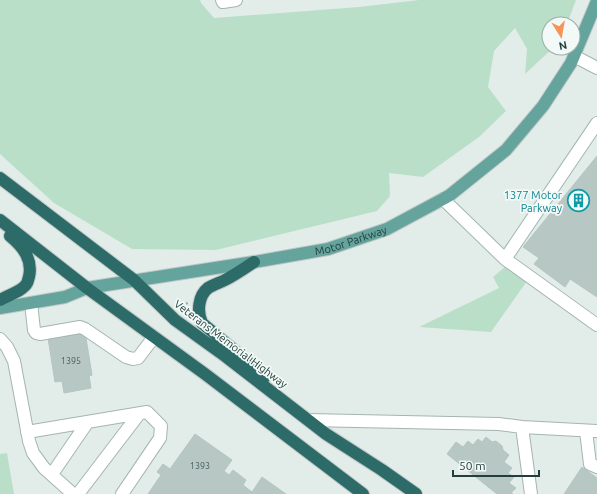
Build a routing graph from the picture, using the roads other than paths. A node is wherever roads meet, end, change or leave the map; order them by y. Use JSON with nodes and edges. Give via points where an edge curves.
{"nodes":[{"id":1,"x":222,"y":0,"type":"edge"},
{"id":2,"x":236,"y":0,"type":"edge"},
{"id":3,"x":597,"y":3,"type":"edge"},
{"id":4,"x":581,"y":40,"type":"edge"},
{"id":5,"x":574,"y":56,"type":"joint"},
{"id":6,"x":597,"y":68,"type":"edge"},
{"id":7,"x":597,"y":124,"type":"edge"},
{"id":8,"x":0,"y":178,"type":"edge"},
{"id":9,"x":443,"y":199,"type":"junction"},
{"id":10,"x":0,"y":220,"type":"edge"},
{"id":11,"x":0,"y":228,"type":"edge"},
{"id":12,"x":505,"y":259,"type":"junction"},
{"id":13,"x":254,"y":262,"type":"junction"},
{"id":14,"x":134,"y":280,"type":"junction"},
{"id":15,"x":87,"y":288,"type":"junction"},
{"id":16,"x":0,"y":300,"type":"edge"},
{"id":17,"x":31,"y":303,"type":"junction"},
{"id":18,"x":0,"y":308,"type":"edge"},
{"id":19,"x":597,"y":325,"type":"edge"},
{"id":20,"x":154,"y":337,"type":"junction"},
{"id":21,"x":0,"y":339,"type":"edge"},
{"id":22,"x":288,"y":404,"type":"junction"},
{"id":23,"x":139,"y":414,"type":"junction"},
{"id":24,"x":308,"y":420,"type":"junction"},
{"id":25,"x":87,"y":423,"type":"junction"},
{"id":26,"x":522,"y":427,"type":"junction"},
{"id":27,"x":591,"y":431,"type":"edge"},
{"id":28,"x":27,"y":432,"type":"junction"},
{"id":29,"x":597,"y":467,"type":"edge"},
{"id":30,"x":52,"y":474,"type":"junction"},
{"id":31,"x":73,"y":494,"type":"edge"},
{"id":32,"x":78,"y":494,"type":"edge"},
{"id":33,"x":122,"y":494,"type":"edge"},
{"id":34,"x":363,"y":494,"type":"edge"},
{"id":35,"x":416,"y":494,"type":"edge"},
{"id":36,"x":531,"y":494,"type":"edge"}],
"edges":[{"from":1,"to":2,"type":"lane"},
{"from":3,"to":4,"type":"main road","name":"Motor Parkway"},
{"from":5,"to":6,"type":"lane"},
{"from":5,"to":9,"type":"main road","name":"Motor Parkway","via":[[543,106],[506,150]]},
{"from":7,"to":12,"type":"lane"},
{"from":8,"to":14,"type":"highway","name":"Veterans Memorial Highway"},
{"from":9,"to":12,"type":"lane"},
{"from":9,"to":13,"type":"main road","name":"Motor Parkway","via":[[386,229],[328,249]]},
{"from":10,"to":15,"type":"highway"},
{"from":11,"to":16,"type":"highway","via":[[23,249],[29,259],[30,273],[27,284]]},
{"from":12,"to":19,"type":"lane"},
{"from":13,"to":14,"type":"main road","name":"Motor Parkway"},
{"from":13,"to":22,"type":"highway","via":[[206,289],[199,304],[199,316],[202,322],[247,361]]},
{"from":14,"to":15,"type":"main road","name":"Motor Parkway"},
{"from":14,"to":22,"type":"highway","name":"Veterans Memorial Highway","via":[[175,320]]},
{"from":15,"to":17,"type":"main road","name":"Motor Parkway","via":[[65,297]]},
{"from":15,"to":20,"type":"highway"},
{"from":17,"to":18,"type":"main road","name":"Motor Parkway"},
{"from":17,"to":20,"type":"lane","via":[[36,333],[80,327],[126,357],[134,359],[138,358]]},
{"from":20,"to":34,"type":"highway"},
{"from":21,"to":28,"type":"lane","via":[[14,361]]},
{"from":22,"to":24,"type":"highway","name":"Veterans Memorial Highway"},
{"from":23,"to":25,"type":"lane"},
{"from":23,"to":32,"type":"lane"},
{"from":23,"to":33,"type":"lane","via":[[147,412],[161,426],[160,438]]},
{"from":24,"to":26,"type":"lane","via":[[499,424]]},
{"from":24,"to":35,"type":"highway","name":"Veterans Memorial Highway"},
{"from":25,"to":28,"type":"lane"},
{"from":25,"to":30,"type":"lane"},
{"from":26,"to":27,"type":"lane"},
{"from":26,"to":36,"type":"lane"},
{"from":27,"to":29,"type":"lane","via":[[590,464]]},
{"from":28,"to":30,"type":"lane","via":[[33,453]]},
{"from":30,"to":31,"type":"lane"}]}
